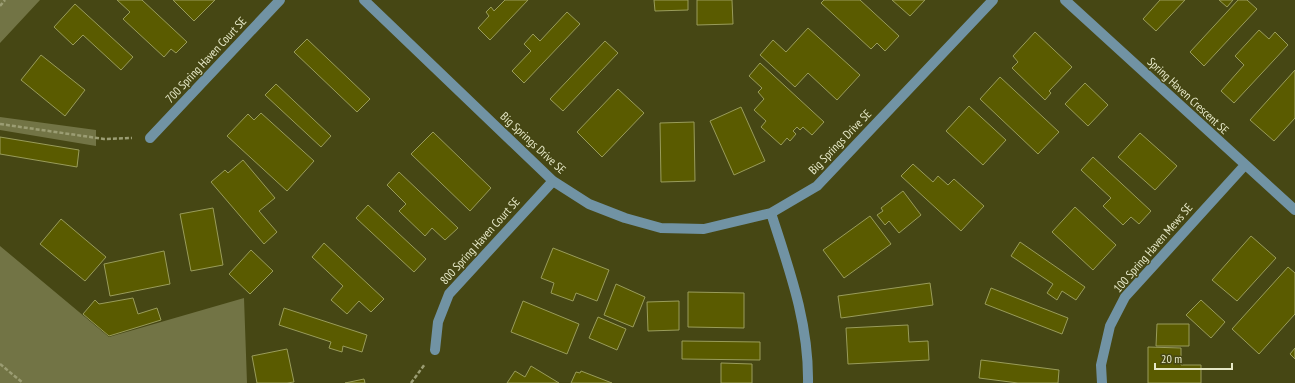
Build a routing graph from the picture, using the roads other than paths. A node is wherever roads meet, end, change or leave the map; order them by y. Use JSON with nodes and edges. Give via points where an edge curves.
{"nodes":[{"id":1,"x":280,"y":0,"type":"edge"},
{"id":2,"x":364,"y":0,"type":"edge"},
{"id":3,"x":993,"y":0,"type":"edge"},
{"id":4,"x":1065,"y":0,"type":"edge"},
{"id":5,"x":150,"y":138,"type":"road end"},
{"id":6,"x":1245,"y":165,"type":"junction"},
{"id":7,"x":553,"y":181,"type":"junction"},
{"id":8,"x":1295,"y":210,"type":"edge"},
{"id":9,"x":771,"y":212,"type":"junction"},
{"id":10,"x":435,"y":350,"type":"road end"},
{"id":11,"x":808,"y":383,"type":"edge"},
{"id":12,"x":1102,"y":383,"type":"edge"}],
"edges":[{"from":1,"to":5,"type":"street","name":"700 Spring Haven Court SE"},
{"from":2,"to":7,"type":"street","name":"Big Springs Drive SE"},
{"from":3,"to":9,"type":"street","name":"Big Springs Drive SE","via":[[817,186]]},
{"from":4,"to":6,"type":"street","name":"Spring Haven Crescent SE"},
{"from":6,"to":8,"type":"street","name":"Spring Haven Crescent SE"},
{"from":6,"to":12,"type":"street","name":"100 Spring Haven Mews SE","via":[[1125,297],[1110,326],[1101,366]]},
{"from":7,"to":9,"type":"street","name":"Big Springs Drive SE","via":[[589,204],[661,228],[704,229]]},
{"from":7,"to":10,"type":"street","name":"800 Spring Haven Court SE","via":[[449,294],[438,322]]},
{"from":9,"to":11,"type":"street","via":[[802,317]]}]}
